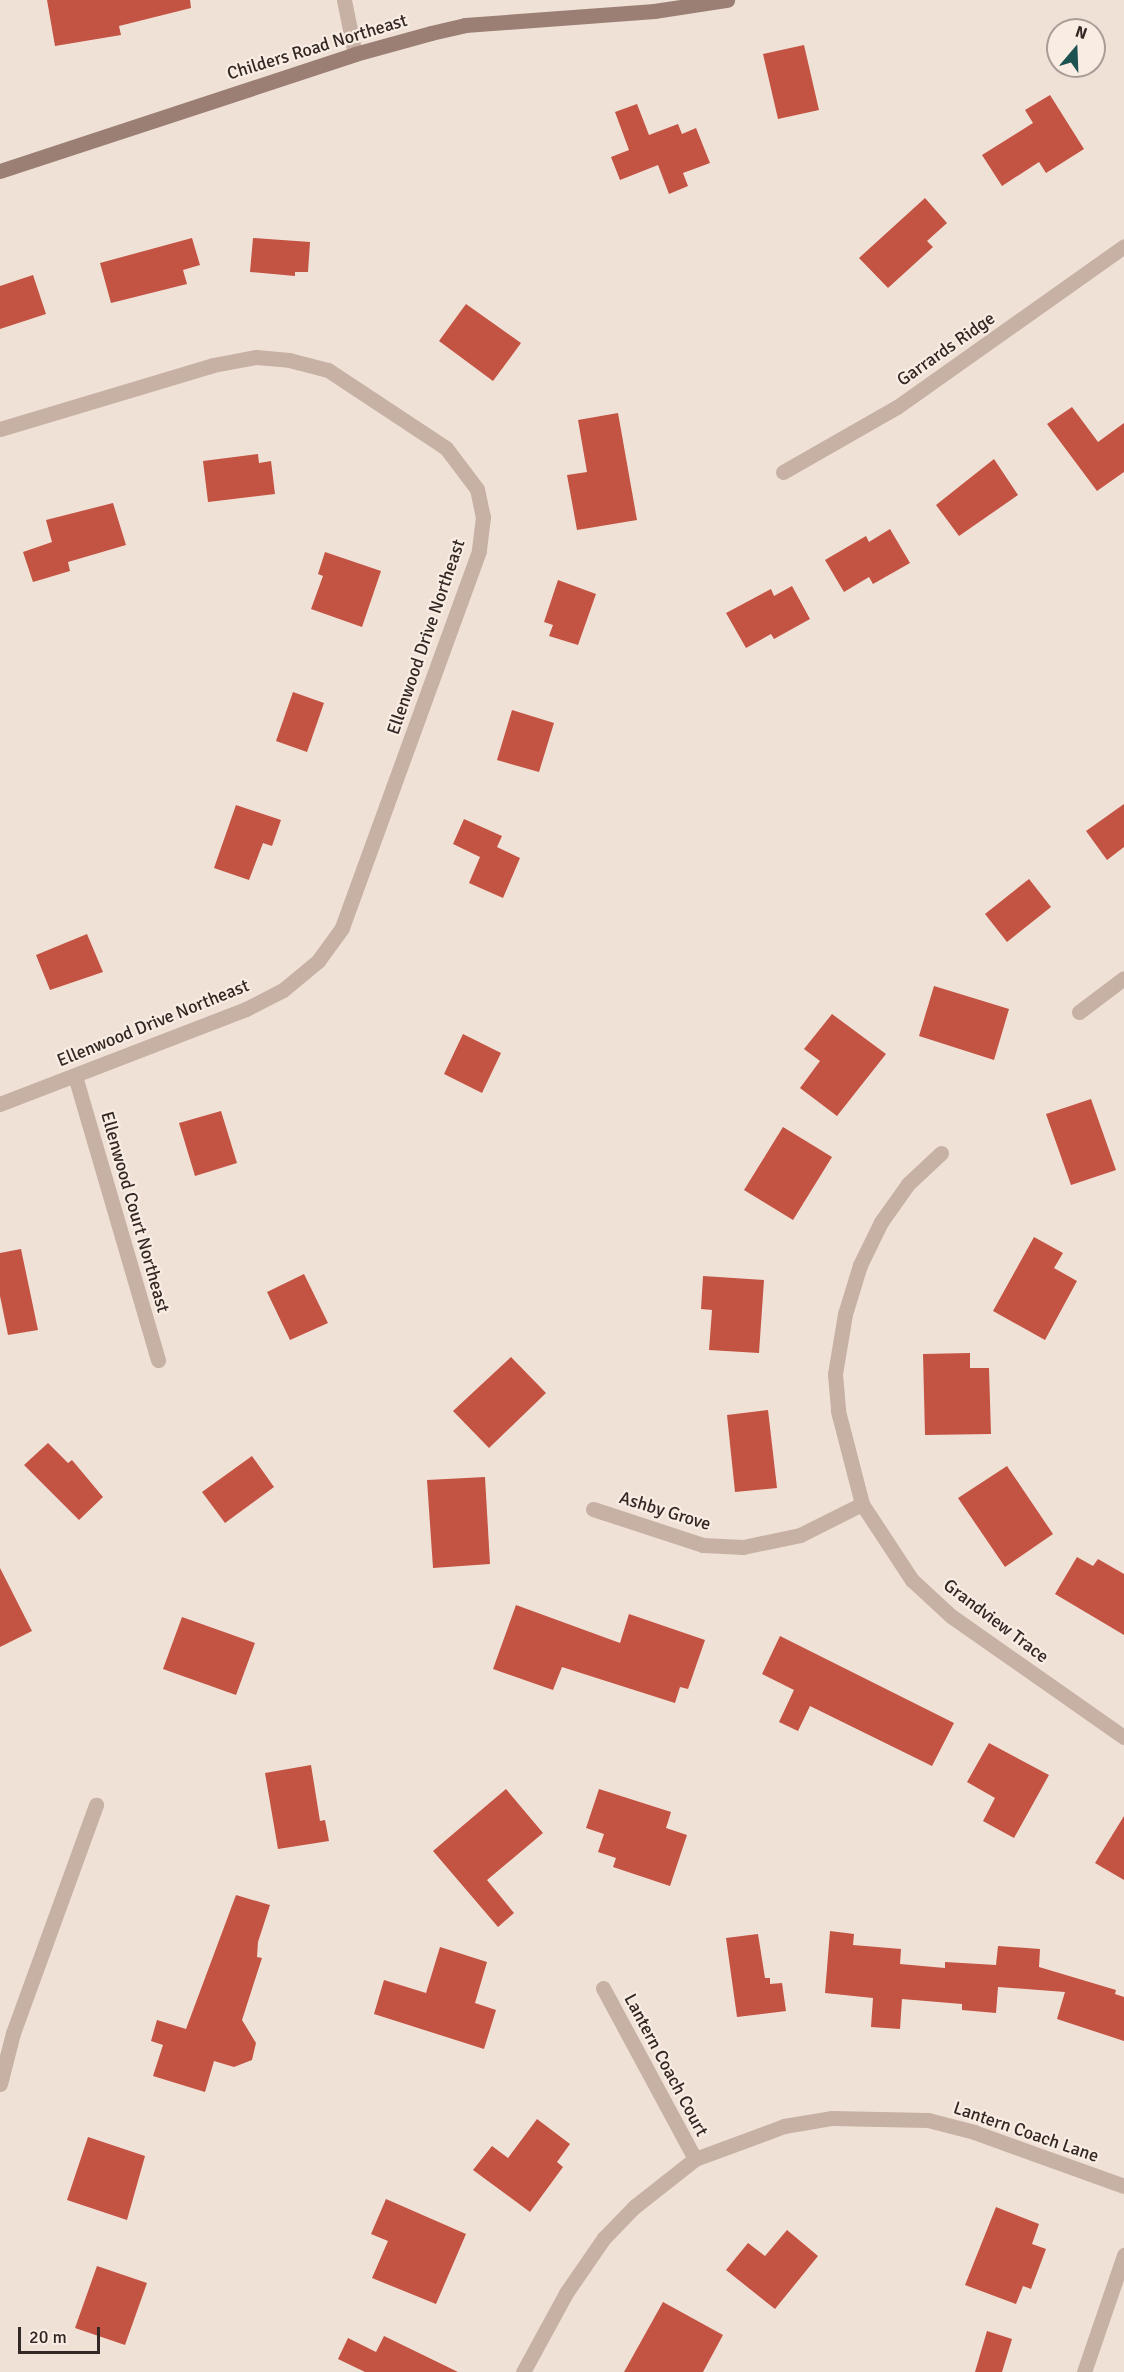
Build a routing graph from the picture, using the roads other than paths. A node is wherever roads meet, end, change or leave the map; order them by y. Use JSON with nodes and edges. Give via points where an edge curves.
{"nodes":[{"id":1,"x":344,"y":0,"type":"edge"},
{"id":2,"x":728,"y":0,"type":"edge"},
{"id":3,"x":355,"y":54,"type":"junction"},
{"id":4,"x":0,"y":171,"type":"edge"},
{"id":5,"x":1124,"y":246,"type":"edge"},
{"id":6,"x":0,"y":429,"type":"edge"},
{"id":7,"x":783,"y":472,"type":"dead end"},
{"id":8,"x":1124,"y":978,"type":"edge"},
{"id":9,"x":1079,"y":1011,"type":"dead end"},
{"id":10,"x":75,"y":1076,"type":"junction"},
{"id":11,"x":0,"y":1104,"type":"edge"},
{"id":12,"x":941,"y":1153,"type":"dead end"},
{"id":13,"x":158,"y":1360,"type":"dead end"},
{"id":14,"x":862,"y":1504,"type":"junction"},
{"id":15,"x":593,"y":1509,"type":"dead end"},
{"id":16,"x":1124,"y":1737,"type":"edge"},
{"id":17,"x":96,"y":1805,"type":"dead end"},
{"id":18,"x":603,"y":1988,"type":"dead end"},
{"id":19,"x":0,"y":2084,"type":"edge"},
{"id":20,"x":695,"y":2159,"type":"junction"},
{"id":21,"x":1124,"y":2186,"type":"edge"},
{"id":22,"x":1124,"y":2255,"type":"edge"},
{"id":23,"x":523,"y":2372,"type":"edge"},
{"id":24,"x":1084,"y":2372,"type":"edge"}],
"edges":[{"from":1,"to":3,"type":"street"},
{"from":2,"to":3,"type":"street","name":"Childers Road Northeast","via":[[654,11],[465,25]]},
{"from":3,"to":4,"type":"street","name":"Childers Road Northeast"},
{"from":5,"to":7,"type":"street","name":"Garrards Ridge","via":[[897,407]]},
{"from":6,"to":10,"type":"street","name":"Ellenwood Drive Northeast","via":[[213,365],[256,357],[289,360],[328,370],[446,448],[477,489],[483,517],[479,551],[342,927],[318,961],[283,990],[246,1009]]},
{"from":8,"to":9,"type":"street"},
{"from":10,"to":11,"type":"street","name":"Ellenwood Drive Northeast"},
{"from":10,"to":13,"type":"street","name":"Ellenwood Court Northeast"},
{"from":12,"to":14,"type":"street","name":"Grandview Trace","via":[[908,1184],[881,1222],[860,1265],[845,1314],[835,1374],[845,1452]]},
{"from":14,"to":15,"type":"street","name":"Ashby Grove","via":[[800,1535],[743,1547],[703,1545]]},
{"from":14,"to":16,"type":"street","name":"Grandview Trace","via":[[912,1580],[951,1616]]},
{"from":17,"to":19,"type":"street","via":[[13,2033]]},
{"from":18,"to":20,"type":"street","name":"Lantern Coach Court"},
{"from":20,"to":21,"type":"street","name":"Lantern Coach Lane","via":[[784,2126],[881,2116],[928,2120],[974,2132]]},
{"from":20,"to":23,"type":"street","name":"Lantern Coach Lane","via":[[634,2207],[604,2238],[566,2293]]},
{"from":22,"to":24,"type":"street"}]}
